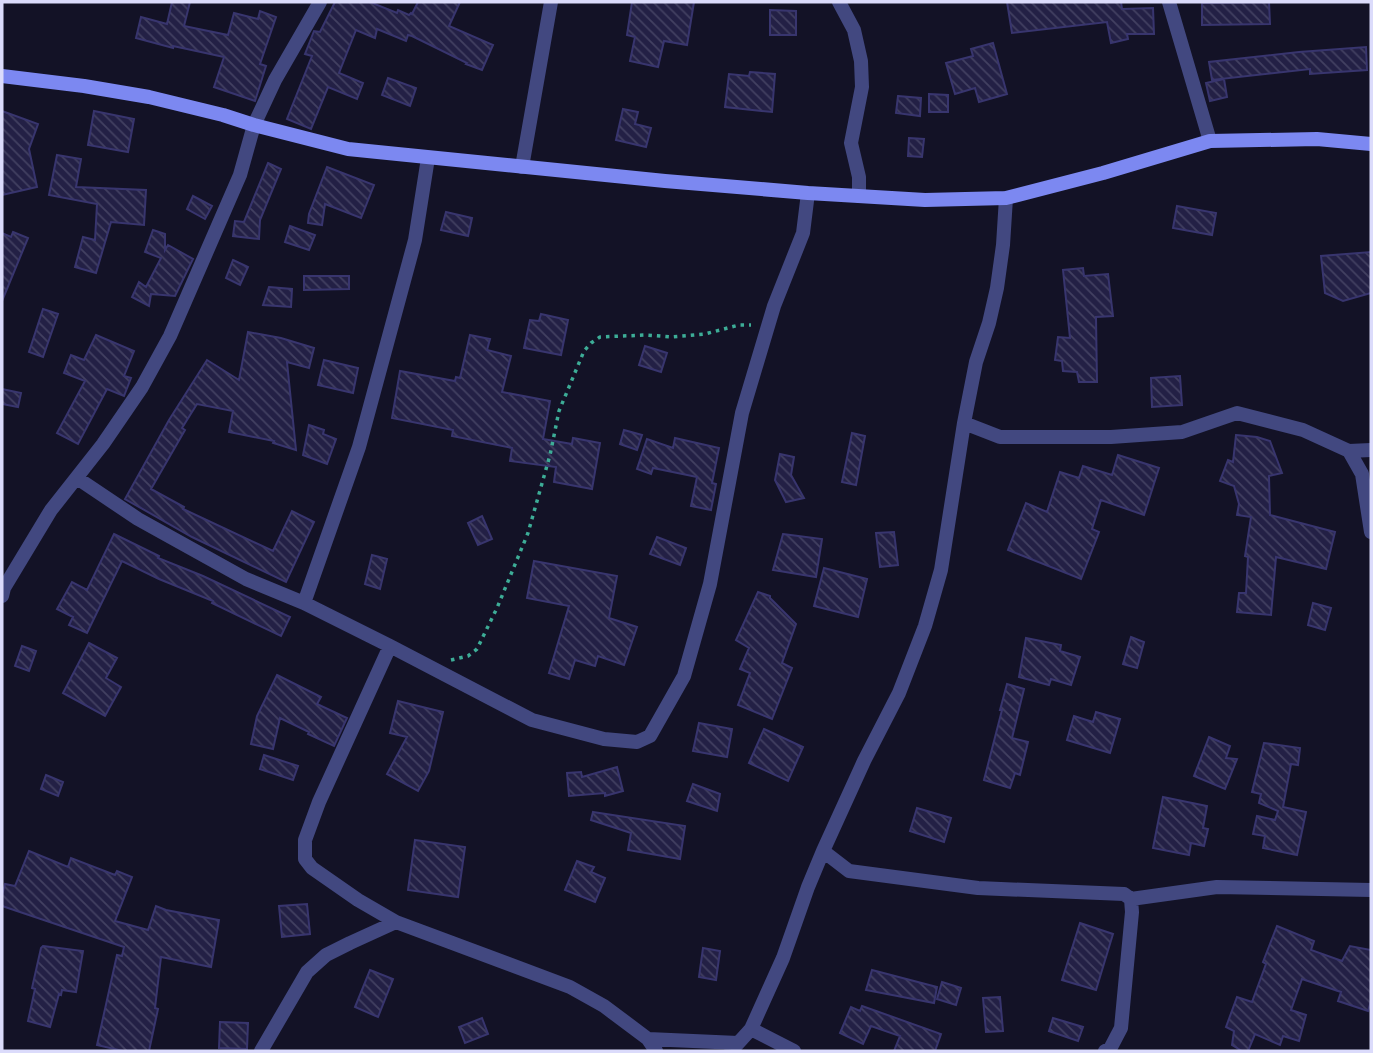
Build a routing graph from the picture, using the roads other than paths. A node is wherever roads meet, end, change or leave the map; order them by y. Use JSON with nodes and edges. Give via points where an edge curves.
{"nodes":[{"id":1,"x":320,"y":2,"type":"edge"},
{"id":2,"x":551,"y":2,"type":"edge"},
{"id":3,"x":839,"y":2,"type":"edge"},
{"id":4,"x":1169,"y":2,"type":"edge"},
{"id":5,"x":2,"y":76,"type":"edge"},
{"id":6,"x":254,"y":125,"type":"junction"},
{"id":7,"x":1210,"y":141,"type":"junction"},
{"id":8,"x":1371,"y":144,"type":"edge"},
{"id":9,"x":428,"y":158,"type":"junction"},
{"id":10,"x":522,"y":167,"type":"junction"},
{"id":11,"x":808,"y":194,"type":"junction"},
{"id":12,"x":859,"y":196,"type":"junction"},
{"id":13,"x":1006,"y":198,"type":"junction"},
{"id":14,"x":964,"y":423,"type":"junction"},
{"id":15,"x":1371,"y":450,"type":"edge"},
{"id":16,"x":1349,"y":451,"type":"junction"},
{"id":17,"x":77,"y":478,"type":"junction"},
{"id":18,"x":1371,"y":532,"type":"edge"},
{"id":19,"x":3,"y":591,"type":"edge"},
{"id":20,"x":304,"y":603,"type":"junction"},
{"id":21,"x":390,"y":646,"type":"junction"},
{"id":22,"x":823,"y":851,"type":"junction"},
{"id":23,"x":1371,"y":890,"type":"edge"},
{"id":24,"x":1131,"y":899,"type":"junction"},
{"id":25,"x":396,"y":922,"type":"junction"},
{"id":26,"x":751,"y":1029,"type":"junction"},
{"id":27,"x":652,"y":1045,"type":"edge"},
{"id":28,"x":735,"y":1047,"type":"edge"},
{"id":29,"x":261,"y":1051,"type":"edge"},
{"id":30,"x":794,"y":1051,"type":"edge"},
{"id":31,"x":1105,"y":1051,"type":"edge"}],
"edges":[{"from":1,"to":6,"type":"street"},
{"from":2,"to":10,"type":"street"},
{"from":3,"to":12,"type":"street","via":[[854,30],[861,61],[862,87],[851,143]]},
{"from":4,"to":7,"type":"street"},
{"from":5,"to":6,"type":"main road","via":[[149,97]]},
{"from":6,"to":9,"type":"main road","via":[[348,149]]},
{"from":6,"to":17,"type":"street","via":[[240,174],[170,336],[142,387]]},
{"from":7,"to":8,"type":"main road","via":[[1317,139]]},
{"from":7,"to":13,"type":"main road"},
{"from":9,"to":10,"type":"main road"},
{"from":9,"to":20,"type":"street","via":[[415,240],[359,447]]},
{"from":10,"to":11,"type":"main road"},
{"from":11,"to":12,"type":"main road"},
{"from":11,"to":21,"type":"street","via":[[803,233],[774,306],[742,413],[710,584],[684,676],[650,736],[637,742],[604,739],[532,720]]},
{"from":12,"to":13,"type":"main road"},
{"from":13,"to":14,"type":"street","via":[[997,288]]},
{"from":14,"to":16,"type":"street","via":[[1000,437],[1111,437],[1181,432],[1237,414],[1303,430]]},
{"from":14,"to":22,"type":"street","via":[[941,570],[925,626],[899,693]]},
{"from":15,"to":16,"type":"street"},
{"from":16,"to":18,"type":"street","via":[[1362,474]]},
{"from":17,"to":19,"type":"street","via":[[51,510]]},
{"from":17,"to":20,"type":"street","via":[[162,533],[247,579]]},
{"from":20,"to":21,"type":"street"},
{"from":21,"to":25,"type":"street","via":[[319,802],[305,840],[305,859],[358,900]]},
{"from":22,"to":24,"type":"street","via":[[849,871],[978,888],[1124,894]]},
{"from":22,"to":26,"type":"street"},
{"from":23,"to":24,"type":"street","via":[[1217,887]]},
{"from":24,"to":31,"type":"street","via":[[1121,1028]]},
{"from":25,"to":27,"type":"street","via":[[570,987],[604,1006]]},
{"from":25,"to":29,"type":"street","via":[[326,955],[307,972]]},
{"from":26,"to":28,"type":"street"},
{"from":26,"to":30,"type":"street"},
{"from":27,"to":28,"type":"street"}]}
